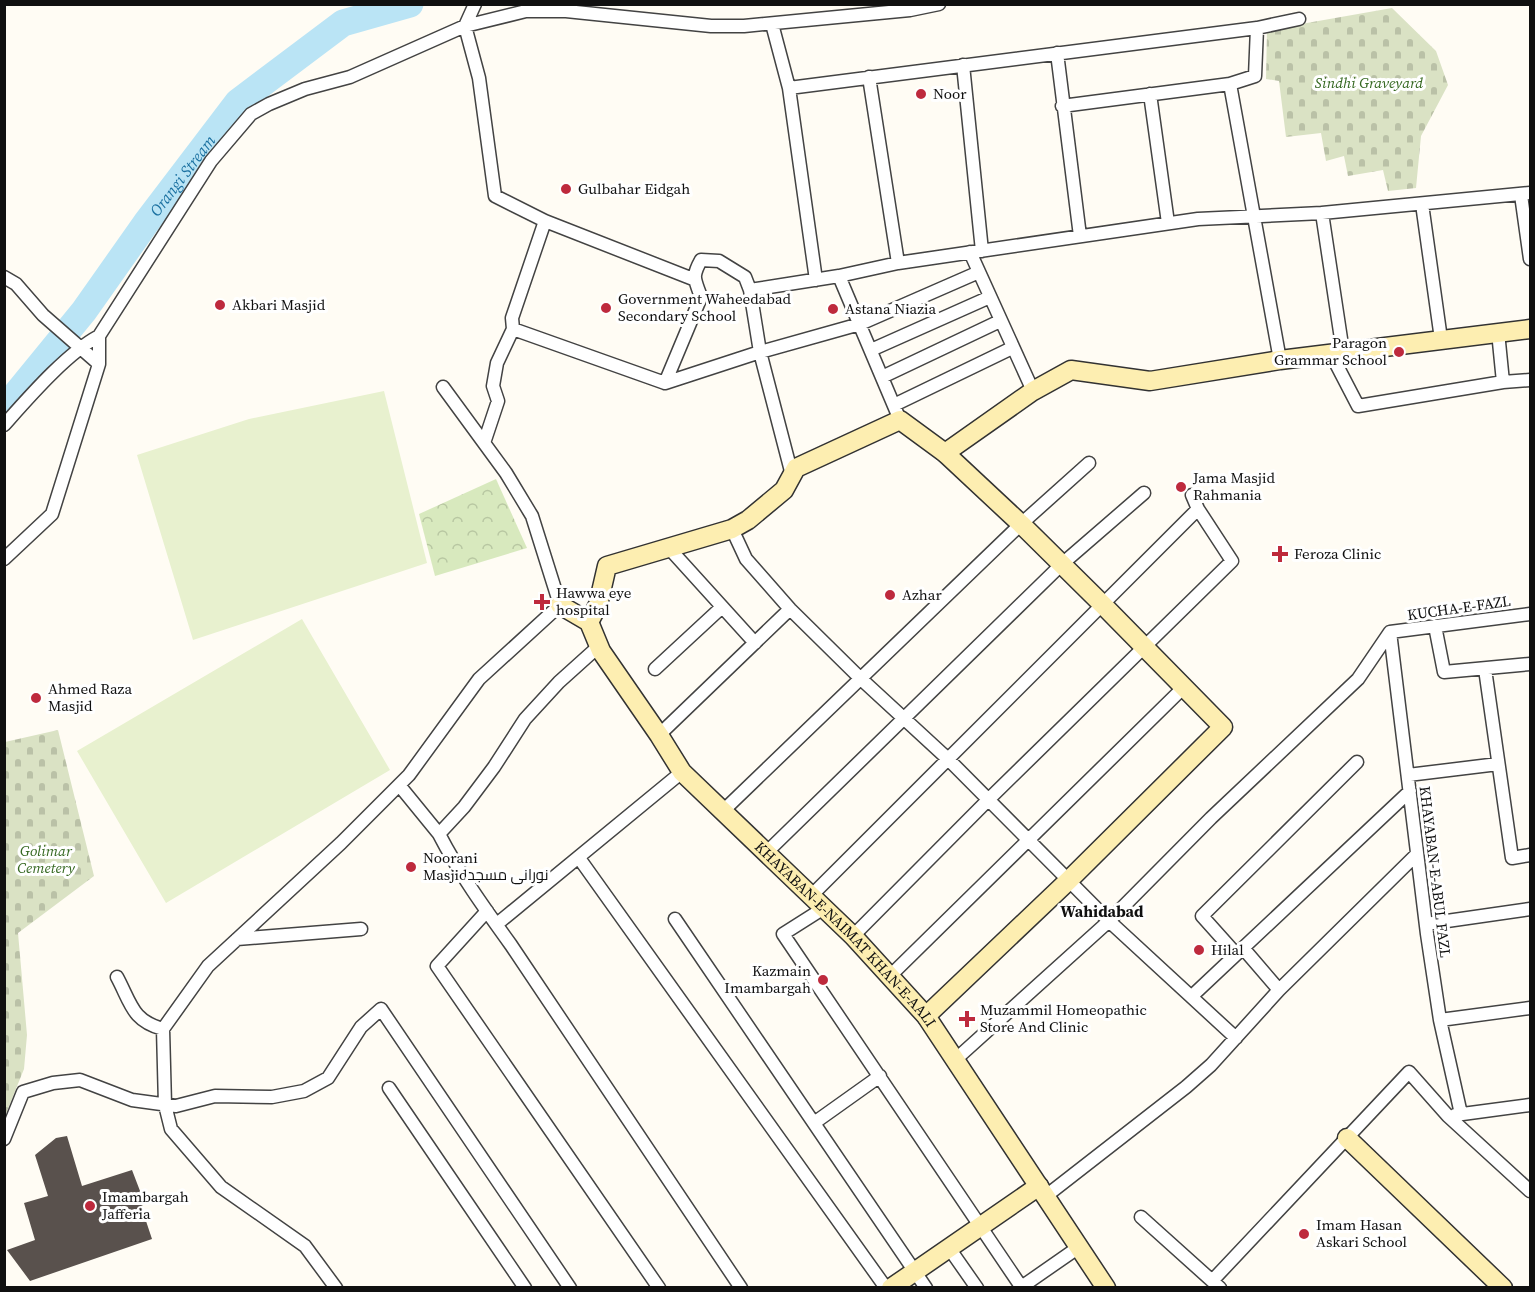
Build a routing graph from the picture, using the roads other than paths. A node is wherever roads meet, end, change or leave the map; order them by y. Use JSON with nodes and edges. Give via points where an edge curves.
{"nodes":[{"id":1,"x":475,"y":4,"type":"edge"},
{"id":2,"x":939,"y":4,"type":"edge"},
{"id":3,"x":1299,"y":19,"type":"dead end"},
{"id":4,"x":772,"y":24,"type":"junction"},
{"id":5,"x":465,"y":26,"type":"junction"},
{"id":6,"x":1257,"y":28,"type":"junction"},
{"id":7,"x":1057,"y":53,"type":"junction"},
{"id":8,"x":963,"y":65,"type":"junction"},
{"id":9,"x":869,"y":77,"type":"junction"},
{"id":10,"x":1230,"y":84,"type":"junction"},
{"id":11,"x":789,"y":87,"type":"junction"},
{"id":12,"x":1150,"y":94,"type":"junction"},
{"id":13,"x":1062,"y":106,"type":"junction"},
{"id":14,"x":1526,"y":194,"type":"edge"},
{"id":15,"x":1422,"y":204,"type":"junction"},
{"id":16,"x":1322,"y":213,"type":"junction"},
{"id":17,"x":1253,"y":216,"type":"junction"},
{"id":18,"x":545,"y":221,"type":"junction"},
{"id":19,"x":1168,"y":223,"type":"junction"},
{"id":20,"x":1080,"y":236,"type":"junction"},
{"id":21,"x":976,"y":251,"type":"junction"},
{"id":22,"x":1530,"y":259,"type":"edge"},
{"id":23,"x":898,"y":263,"type":"junction"},
{"id":24,"x":979,"y":272,"type":"junction"},
{"id":25,"x":839,"y":276,"type":"junction"},
{"id":26,"x":4,"y":277,"type":"edge"},
{"id":27,"x":693,"y":279,"type":"junction"},
{"id":28,"x":816,"y":280,"type":"junction"},
{"id":29,"x":750,"y":290,"type":"junction"},
{"id":30,"x":990,"y":297,"type":"junction"},
{"id":31,"x":1000,"y":321,"type":"junction"},
{"id":32,"x":860,"y":324,"type":"junction"},
{"id":33,"x":1530,"y":328,"type":"edge"},
{"id":34,"x":513,"y":329,"type":"junction"},
{"id":35,"x":1498,"y":332,"type":"junction"},
{"id":36,"x":99,"y":336,"type":"junction"},
{"id":37,"x":1441,"y":339,"type":"junction"},
{"id":38,"x":81,"y":348,"type":"junction"},
{"id":39,"x":1012,"y":348,"type":"junction"},
{"id":40,"x":871,"y":350,"type":"junction"},
{"id":41,"x":760,"y":352,"type":"junction"},
{"id":42,"x":1337,"y":353,"type":"junction"},
{"id":43,"x":1280,"y":360,"type":"junction"},
{"id":44,"x":99,"y":364,"type":"junction"},
{"id":45,"x":882,"y":377,"type":"junction"},
{"id":46,"x":1530,"y":380,"type":"edge"},
{"id":47,"x":1503,"y":382,"type":"junction"},
{"id":48,"x":665,"y":383,"type":"junction"},
{"id":49,"x":443,"y":387,"type":"dead end"},
{"id":50,"x":1033,"y":391,"type":"junction"},
{"id":51,"x":897,"y":412,"type":"junction"},
{"id":52,"x":4,"y":425,"type":"edge"},
{"id":53,"x":484,"y":443,"type":"junction"},
{"id":54,"x":945,"y":453,"type":"junction"},
{"id":55,"x":1089,"y":463,"type":"dead end"},
{"id":56,"x":792,"y":475,"type":"junction"},
{"id":57,"x":1144,"y":493,"type":"dead end"},
{"id":58,"x":1192,"y":495,"type":"dead end"},
{"id":59,"x":1198,"y":509,"type":"junction"},
{"id":60,"x":1021,"y":524,"type":"junction"},
{"id":61,"x":732,"y":529,"type":"junction"},
{"id":62,"x":668,"y":547,"type":"junction"},
{"id":63,"x":4,"y":559,"type":"edge"},
{"id":64,"x":1062,"y":564,"type":"junction"},
{"id":65,"x":1103,"y":605,"type":"junction"},
{"id":66,"x":560,"y":606,"type":"junction"},
{"id":67,"x":722,"y":607,"type":"junction"},
{"id":68,"x":790,"y":609,"type":"junction"},
{"id":69,"x":1530,"y":614,"type":"edge"},
{"id":70,"x":589,"y":622,"type":"junction"},
{"id":71,"x":1435,"y":626,"type":"junction"},
{"id":72,"x":1390,"y":632,"type":"junction"},
{"id":73,"x":754,"y":643,"type":"junction"},
{"id":74,"x":599,"y":646,"type":"junction"},
{"id":75,"x":1145,"y":647,"type":"junction"},
{"id":76,"x":1530,"y":664,"type":"edge"},
{"id":77,"x":655,"y":669,"type":"dead end"},
{"id":78,"x":1485,"y":669,"type":"junction"},
{"id":79,"x":860,"y":678,"type":"junction"},
{"id":80,"x":1184,"y":687,"type":"junction"},
{"id":81,"x":905,"y":720,"type":"junction"},
{"id":82,"x":659,"y":735,"type":"junction"},
{"id":83,"x":949,"y":760,"type":"junction"},
{"id":84,"x":1357,"y":762,"type":"dead end"},
{"id":85,"x":1498,"y":764,"type":"junction"},
{"id":86,"x":682,"y":772,"type":"junction"},
{"id":87,"x":1408,"y":775,"type":"junction"},
{"id":88,"x":399,"y":785,"type":"junction"},
{"id":89,"x":1410,"y":791,"type":"junction"},
{"id":90,"x":988,"y":800,"type":"junction"},
{"id":91,"x":723,"y":811,"type":"junction"},
{"id":92,"x":439,"y":834,"type":"junction"},
{"id":93,"x":1028,"y":840,"type":"junction"},
{"id":94,"x":766,"y":853,"type":"junction"},
{"id":95,"x":1417,"y":854,"type":"junction"},
{"id":96,"x":1530,"y":855,"type":"edge"},
{"id":97,"x":579,"y":858,"type":"junction"},
{"id":98,"x":1068,"y":881,"type":"junction"},
{"id":99,"x":818,"y":902,"type":"junction"},
{"id":100,"x":1530,"y":909,"type":"edge"},
{"id":101,"x":487,"y":911,"type":"junction"},
{"id":102,"x":675,"y":919,"type":"dead end"},
{"id":103,"x":1108,"y":921,"type":"junction"},
{"id":104,"x":497,"y":924,"type":"junction"},
{"id":105,"x":1426,"y":924,"type":"junction"},
{"id":106,"x":362,"y":929,"type":"dead end"},
{"id":107,"x":853,"y":936,"type":"junction"},
{"id":108,"x":237,"y":939,"type":"junction"},
{"id":109,"x":1240,"y":951,"type":"junction"},
{"id":110,"x":890,"y":976,"type":"junction"},
{"id":111,"x":117,"y":978,"type":"dead end"},
{"id":112,"x":1279,"y":990,"type":"junction"},
{"id":113,"x":1192,"y":996,"type":"junction"},
{"id":114,"x":1530,"y":1008,"type":"edge"},
{"id":115,"x":926,"y":1016,"type":"junction"},
{"id":116,"x":1440,"y":1020,"type":"junction"},
{"id":117,"x":163,"y":1029,"type":"junction"},
{"id":118,"x":1236,"y":1038,"type":"junction"},
{"id":119,"x":955,"y":1060,"type":"junction"},
{"id":120,"x":879,"y":1076,"type":"junction"},
{"id":121,"x":389,"y":1088,"type":"dead end"},
{"id":122,"x":165,"y":1105,"type":"junction"},
{"id":123,"x":1530,"y":1105,"type":"edge"},
{"id":124,"x":1454,"y":1115,"type":"junction"},
{"id":125,"x":814,"y":1123,"type":"junction"},
{"id":126,"x":1347,"y":1138,"type":"junction"},
{"id":127,"x":4,"y":1139,"type":"edge"},
{"id":128,"x":1042,"y":1191,"type":"junction"},
{"id":129,"x":1530,"y":1191,"type":"edge"},
{"id":130,"x":1141,"y":1217,"type":"dead end"},
{"id":131,"x":981,"y":1226,"type":"junction"},
{"id":132,"x":1079,"y":1247,"type":"junction"},
{"id":133,"x":949,"y":1248,"type":"junction"},
{"id":134,"x":915,"y":1271,"type":"junction"},
{"id":135,"x":1216,"y":1284,"type":"edge"},
{"id":136,"x":336,"y":1287,"type":"edge"},
{"id":137,"x":525,"y":1287,"type":"edge"},
{"id":138,"x":570,"y":1287,"type":"edge"},
{"id":139,"x":658,"y":1287,"type":"edge"},
{"id":140,"x":741,"y":1287,"type":"edge"},
{"id":141,"x":886,"y":1287,"type":"edge"},
{"id":142,"x":891,"y":1287,"type":"edge"},
{"id":143,"x":926,"y":1287,"type":"edge"},
{"id":144,"x":977,"y":1287,"type":"edge"},
{"id":145,"x":1021,"y":1287,"type":"edge"},
{"id":146,"x":1106,"y":1287,"type":"edge"},
{"id":147,"x":1503,"y":1287,"type":"edge"}],
"edges":[{"from":1,"to":5,"type":"street"},
{"from":2,"to":4,"type":"street"},
{"from":3,"to":6,"type":"street"},
{"from":4,"to":5,"type":"street","via":[[711,26],[566,10],[526,11]]},
{"from":4,"to":11,"type":"street"},
{"from":5,"to":18,"type":"street","via":[[479,78],[495,196]]},
{"from":5,"to":36,"type":"street","via":[[350,77],[305,89],[251,114],[211,161]]},
{"from":6,"to":7,"type":"street"},
{"from":6,"to":10,"type":"street","via":[[1255,76]]},
{"from":7,"to":8,"type":"street"},
{"from":7,"to":13,"type":"street"},
{"from":8,"to":9,"type":"street"},
{"from":8,"to":21,"type":"street"},
{"from":9,"to":11,"type":"street"},
{"from":9,"to":23,"type":"street"},
{"from":10,"to":12,"type":"street"},
{"from":10,"to":17,"type":"street"},
{"from":11,"to":28,"type":"street"},
{"from":12,"to":13,"type":"street"},
{"from":12,"to":19,"type":"street"},
{"from":13,"to":20,"type":"street"},
{"from":14,"to":15,"type":"street"},
{"from":14,"to":22,"type":"street"},
{"from":15,"to":16,"type":"street"},
{"from":15,"to":37,"type":"street"},
{"from":16,"to":17,"type":"street"},
{"from":16,"to":42,"type":"street"},
{"from":17,"to":19,"type":"street"},
{"from":17,"to":43,"type":"street"},
{"from":18,"to":27,"type":"street"},
{"from":18,"to":34,"type":"street","via":[[512,318]]},
{"from":19,"to":20,"type":"street"},
{"from":20,"to":21,"type":"street"},
{"from":21,"to":23,"type":"street"},
{"from":21,"to":24,"type":"street"},
{"from":23,"to":25,"type":"street"},
{"from":24,"to":30,"type":"street"},
{"from":24,"to":32,"type":"street"},
{"from":25,"to":28,"type":"street"},
{"from":25,"to":32,"type":"street"},
{"from":26,"to":38,"type":"street"},
{"from":27,"to":29,"type":"street","via":[[701,260],[719,261],[745,277]]},
{"from":27,"to":48,"type":"street","via":[[701,297]]},
{"from":28,"to":29,"type":"street"},
{"from":29,"to":41,"type":"street"},
{"from":30,"to":31,"type":"street"},
{"from":30,"to":40,"type":"street"},
{"from":31,"to":39,"type":"street"},
{"from":31,"to":45,"type":"street"},
{"from":32,"to":40,"type":"street"},
{"from":32,"to":41,"type":"street"},
{"from":33,"to":35,"type":"street"},
{"from":34,"to":48,"type":"street"},
{"from":34,"to":53,"type":"street","via":[[497,363],[493,386],[498,401]]},
{"from":35,"to":37,"type":"street"},
{"from":35,"to":47,"type":"street"},
{"from":36,"to":38,"type":"street"},
{"from":36,"to":44,"type":"street"},
{"from":37,"to":42,"type":"street"},
{"from":38,"to":44,"type":"street"},
{"from":38,"to":52,"type":"street"},
{"from":39,"to":50,"type":"street"},
{"from":39,"to":51,"type":"street"},
{"from":40,"to":45,"type":"street"},
{"from":41,"to":48,"type":"street"},
{"from":41,"to":56,"type":"street"},
{"from":42,"to":43,"type":"street"},
{"from":42,"to":47,"type":"street","via":[[1358,406]]},
{"from":43,"to":50,"type":"street","via":[[1150,381],[1071,370]]},
{"from":44,"to":63,"type":"street","via":[[52,514]]},
{"from":45,"to":51,"type":"street"},
{"from":46,"to":47,"type":"street"},
{"from":49,"to":53,"type":"street"},
{"from":50,"to":54,"type":"street"},
{"from":51,"to":54,"type":"street"},
{"from":51,"to":56,"type":"street","via":[[796,468]]},
{"from":53,"to":66,"type":"street","via":[[532,516]]},
{"from":54,"to":60,"type":"street"},
{"from":55,"to":60,"type":"street"},
{"from":56,"to":61,"type":"street","via":[[783,490]]},
{"from":57,"to":64,"type":"street"},
{"from":58,"to":59,"type":"street"},
{"from":59,"to":65,"type":"street"},
{"from":59,"to":75,"type":"street","via":[[1232,561]]},
{"from":60,"to":64,"type":"street"},
{"from":60,"to":79,"type":"street"},
{"from":61,"to":62,"type":"street"},
{"from":61,"to":68,"type":"street","via":[[746,560]]},
{"from":62,"to":67,"type":"street"},
{"from":62,"to":70,"type":"street","via":[[607,566],[598,605]]},
{"from":64,"to":65,"type":"street"},
{"from":64,"to":81,"type":"street"},
{"from":65,"to":75,"type":"street"},
{"from":65,"to":83,"type":"street"},
{"from":66,"to":70,"type":"street"},
{"from":66,"to":88,"type":"street","via":[[479,679]]},
{"from":67,"to":73,"type":"street"},
{"from":67,"to":77,"type":"street"},
{"from":68,"to":73,"type":"street"},
{"from":68,"to":79,"type":"street"},
{"from":69,"to":71,"type":"street","name":"KUCHA-E-FAZL"},
{"from":70,"to":74,"type":"street","name":"KHAYABAN-E-NAIMAT KHAN-E-AALI"},
{"from":71,"to":72,"type":"street","name":"KUCHA-E-FAZL"},
{"from":71,"to":78,"type":"street","via":[[1444,672]]},
{"from":72,"to":87,"type":"street","name":"KHAYABAN-E-ABUL FAZL"},
{"from":72,"to":103,"type":"street","via":[[1358,678]]},
{"from":73,"to":82,"type":"street"},
{"from":74,"to":82,"type":"street","name":"KHAYABAN-E-NAIMAT KHAN-E-AALI"},
{"from":74,"to":92,"type":"street","via":[[525,719],[488,775]]},
{"from":75,"to":80,"type":"street"},
{"from":75,"to":90,"type":"street"},
{"from":76,"to":78,"type":"street"},
{"from":78,"to":85,"type":"street"},
{"from":79,"to":81,"type":"street"},
{"from":79,"to":91,"type":"street"},
{"from":80,"to":93,"type":"street"},
{"from":80,"to":98,"type":"street","via":[[1223,728]]},
{"from":81,"to":83,"type":"street"},
{"from":81,"to":94,"type":"street"},
{"from":82,"to":86,"type":"street","name":"KHAYABAN-E-NAIMAT KHAN-E-AALI"},
{"from":83,"to":90,"type":"street"},
{"from":83,"to":99,"type":"street"},
{"from":84,"to":109,"type":"street","via":[[1202,916]]},
{"from":85,"to":87,"type":"street"},
{"from":85,"to":96,"type":"street","via":[[1512,858]]},
{"from":86,"to":91,"type":"street","name":"KHAYABAN-E-NAIMAT KHAN-E-AALI"},
{"from":86,"to":97,"type":"street"},
{"from":87,"to":89,"type":"street","name":"KHAYABAN-E-ABUL FAZL"},
{"from":88,"to":92,"type":"street"},
{"from":88,"to":108,"type":"street"},
{"from":89,"to":95,"type":"street","name":"KHAYABAN-E-ABUL FAZL"},
{"from":89,"to":109,"type":"street"},
{"from":90,"to":93,"type":"street"},
{"from":90,"to":107,"type":"street"},
{"from":91,"to":94,"type":"street","name":"KHAYABAN-E-NAIMAT KHAN-E-AALI"},
{"from":92,"to":101,"type":"street"},
{"from":93,"to":98,"type":"street"},
{"from":93,"to":110,"type":"street"},
{"from":94,"to":99,"type":"street","name":"KHAYABAN-E-NAIMAT KHAN-E-AALI"},
{"from":95,"to":105,"type":"street","name":"KHAYABAN-E-ABUL FAZL"},
{"from":95,"to":112,"type":"street"},
{"from":97,"to":104,"type":"street"},
{"from":97,"to":141,"type":"street"},
{"from":98,"to":103,"type":"street"},
{"from":98,"to":115,"type":"street"},
{"from":99,"to":107,"type":"street","name":"KHAYABAN-E-NAIMAT KHAN-E-AALI"},
{"from":99,"to":120,"type":"street","via":[[783,934]]},
{"from":100,"to":105,"type":"street"},
{"from":101,"to":104,"type":"street"},
{"from":101,"to":139,"type":"street","via":[[437,966]]},
{"from":102,"to":125,"type":"street"},
{"from":103,"to":113,"type":"street"},
{"from":103,"to":119,"type":"street"},
{"from":104,"to":140,"type":"street"},
{"from":105,"to":116,"type":"street","name":"KHAYABAN-E-ABUL FAZL"},
{"from":106,"to":108,"type":"street"},
{"from":107,"to":110,"type":"street","name":"KHAYABAN-E-NAIMAT KHAN-E-AALI"},
{"from":108,"to":117,"type":"street","via":[[208,966]]},
{"from":109,"to":112,"type":"street"},
{"from":109,"to":113,"type":"street"},
{"from":110,"to":115,"type":"street","name":"KHAYABAN-E-NAIMAT KHAN-E-AALI"},
{"from":111,"to":117,"type":"street","via":[[137,1016]]},
{"from":112,"to":118,"type":"street"},
{"from":113,"to":118,"type":"street"},
{"from":114,"to":116,"type":"street"},
{"from":115,"to":119,"type":"street","name":"KHAYABAN-E-NAIMAT KHAN-E-AALI"},
{"from":116,"to":124,"type":"street","name":"KHAYABAN-E-ABUL FAZL"},
{"from":117,"to":122,"type":"street"},
{"from":118,"to":128,"type":"street","via":[[1186,1087]]},
{"from":119,"to":128,"type":"street","name":"KHAYABAN-E-NAIMAT KHAN-E-AALI"},
{"from":120,"to":125,"type":"street"},
{"from":120,"to":131,"type":"street"},
{"from":121,"to":137,"type":"street"},
{"from":122,"to":127,"type":"street","via":[[132,1100],[80,1080],[53,1083],[23,1092]]},
{"from":122,"to":136,"type":"street","via":[[171,1129],[221,1187],[305,1246]]},
{"from":122,"to":138,"type":"street","via":[[215,1096],[272,1097],[304,1091],[328,1078],[361,1027],[381,1009]]},
{"from":123,"to":124,"type":"street"},
{"from":124,"to":126,"type":"street","via":[[1409,1072]]},
{"from":124,"to":129,"type":"street"},
{"from":125,"to":134,"type":"street"},
{"from":126,"to":135,"type":"street"},
{"from":126,"to":147,"type":"street"},
{"from":128,"to":131,"type":"street"},
{"from":128,"to":132,"type":"street","name":"KHAYABAN-E-NAIMAT KHAN-E-AALI"},
{"from":130,"to":135,"type":"street"},
{"from":131,"to":133,"type":"street"},
{"from":131,"to":145,"type":"street"},
{"from":132,"to":145,"type":"street"},
{"from":132,"to":146,"type":"street","name":"KHAYABAN-E-NAIMAT KHAN-E-AALI"},
{"from":133,"to":134,"type":"street"},
{"from":133,"to":144,"type":"street"},
{"from":134,"to":142,"type":"street"},
{"from":134,"to":143,"type":"street"}]}
